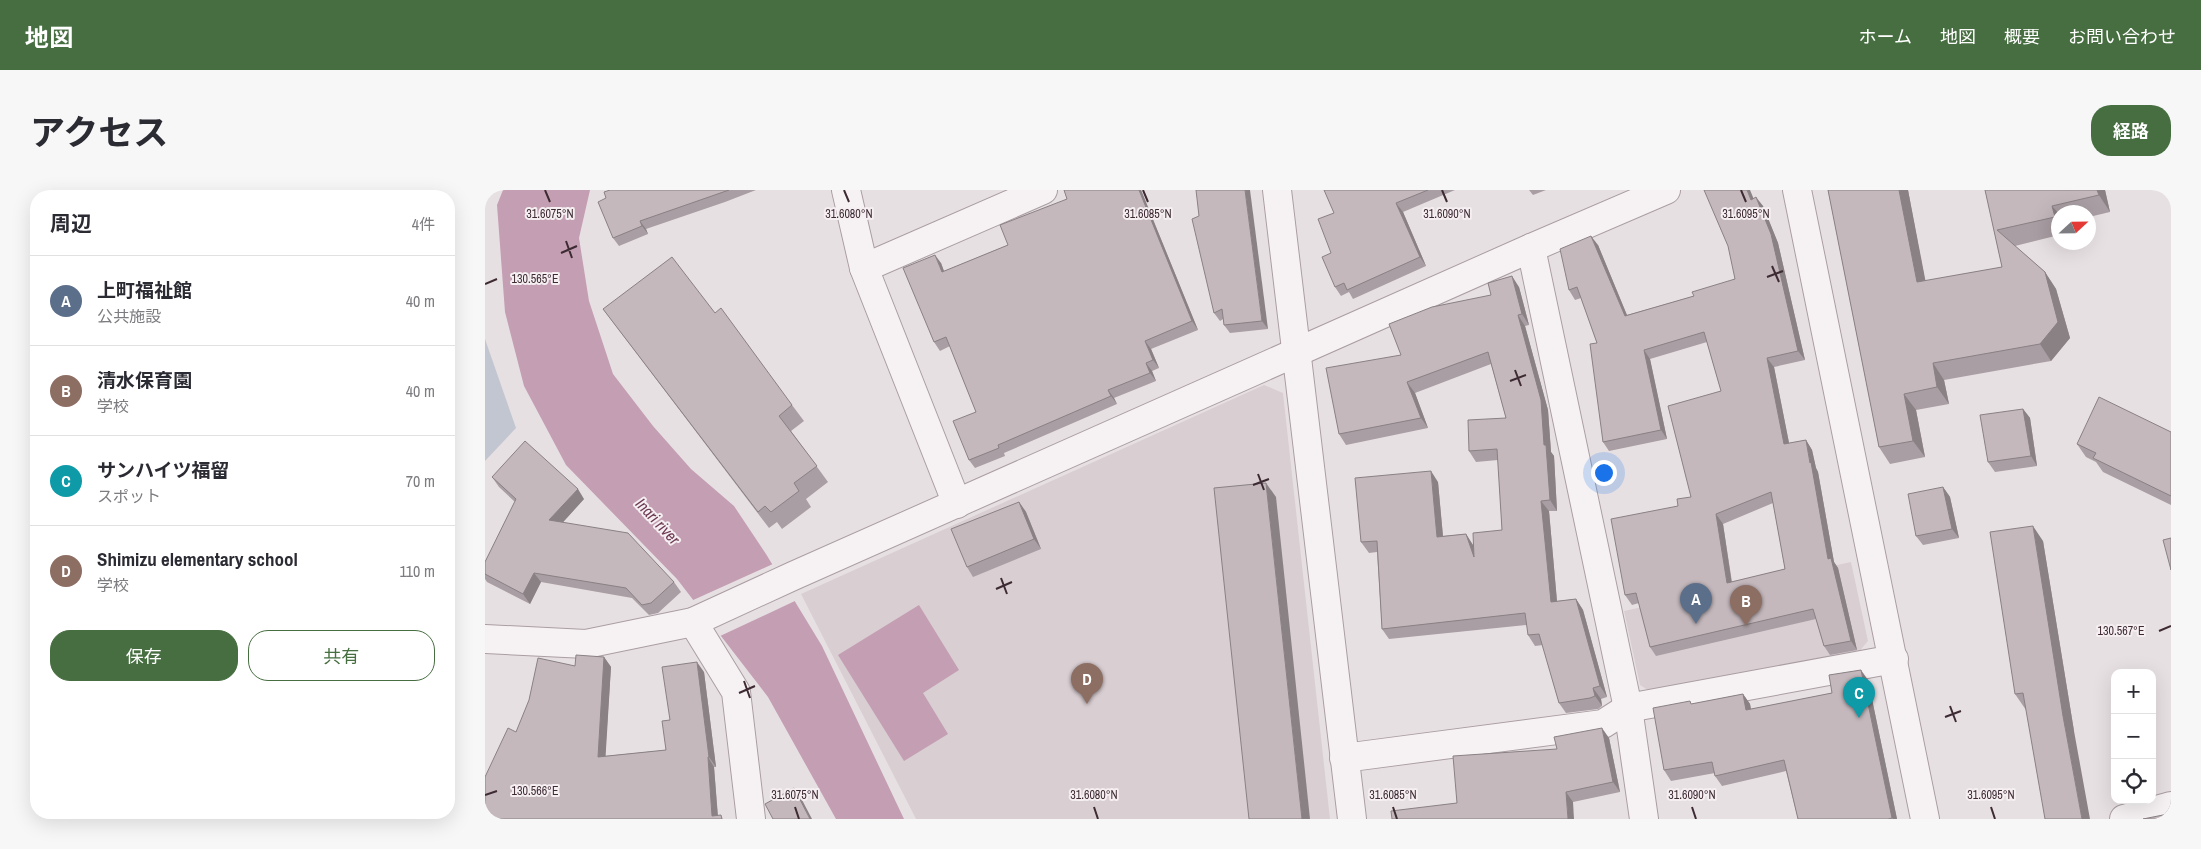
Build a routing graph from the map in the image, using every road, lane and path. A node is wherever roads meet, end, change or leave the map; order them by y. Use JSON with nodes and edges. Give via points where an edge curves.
{"nodes":[{"id":1,"x":846,"y":190,"type":"edge"},
{"id":2,"x":1043,"y":190,"type":"edge"},
{"id":3,"x":1277,"y":190,"type":"edge"},
{"id":4,"x":1665,"y":190,"type":"edge"},
{"id":5,"x":1797,"y":190,"type":"edge"},
{"id":6,"x":1531,"y":248,"type":"junction"},
{"id":7,"x":864,"y":268,"type":"junction"},
{"id":8,"x":1296,"y":352,"type":"junction"},
{"id":9,"x":957,"y":504,"type":"junction"},
{"id":10,"x":693,"y":622,"type":"junction"},
{"id":11,"x":485,"y":639,"type":"edge"},
{"id":12,"x":1894,"y":659,"type":"junction"},
{"id":13,"x":1628,"y":708,"type":"junction"},
{"id":14,"x":1345,"y":758,"type":"junction"},
{"id":15,"x":2171,"y":806,"type":"edge"},
{"id":16,"x":751,"y":819,"type":"edge"},
{"id":17,"x":1352,"y":819,"type":"edge"},
{"id":18,"x":1644,"y":819,"type":"edge"},
{"id":19,"x":1925,"y":819,"type":"edge"},
{"id":20,"x":2124,"y":819,"type":"edge"}],
"edges":[{"from":1,"to":7,"type":"street"},
{"from":2,"to":7,"type":"street"},
{"from":3,"to":8,"type":"street"},
{"from":4,"to":6,"type":"street"},
{"from":5,"to":12,"type":"street"},
{"from":6,"to":8,"type":"street"},
{"from":6,"to":13,"type":"street"},
{"from":7,"to":9,"type":"street"},
{"from":8,"to":9,"type":"street"},
{"from":8,"to":14,"type":"street"},
{"from":9,"to":10,"type":"street"},
{"from":10,"to":11,"type":"street","via":[[585,644]]},
{"from":10,"to":16,"type":"street","via":[[736,692]]},
{"from":12,"to":13,"type":"street"},
{"from":12,"to":19,"type":"street"},
{"from":13,"to":14,"type":"street","via":[[1603,724]]},
{"from":13,"to":18,"type":"street"},
{"from":14,"to":17,"type":"street"},
{"from":15,"to":20,"type":"street"}]}
